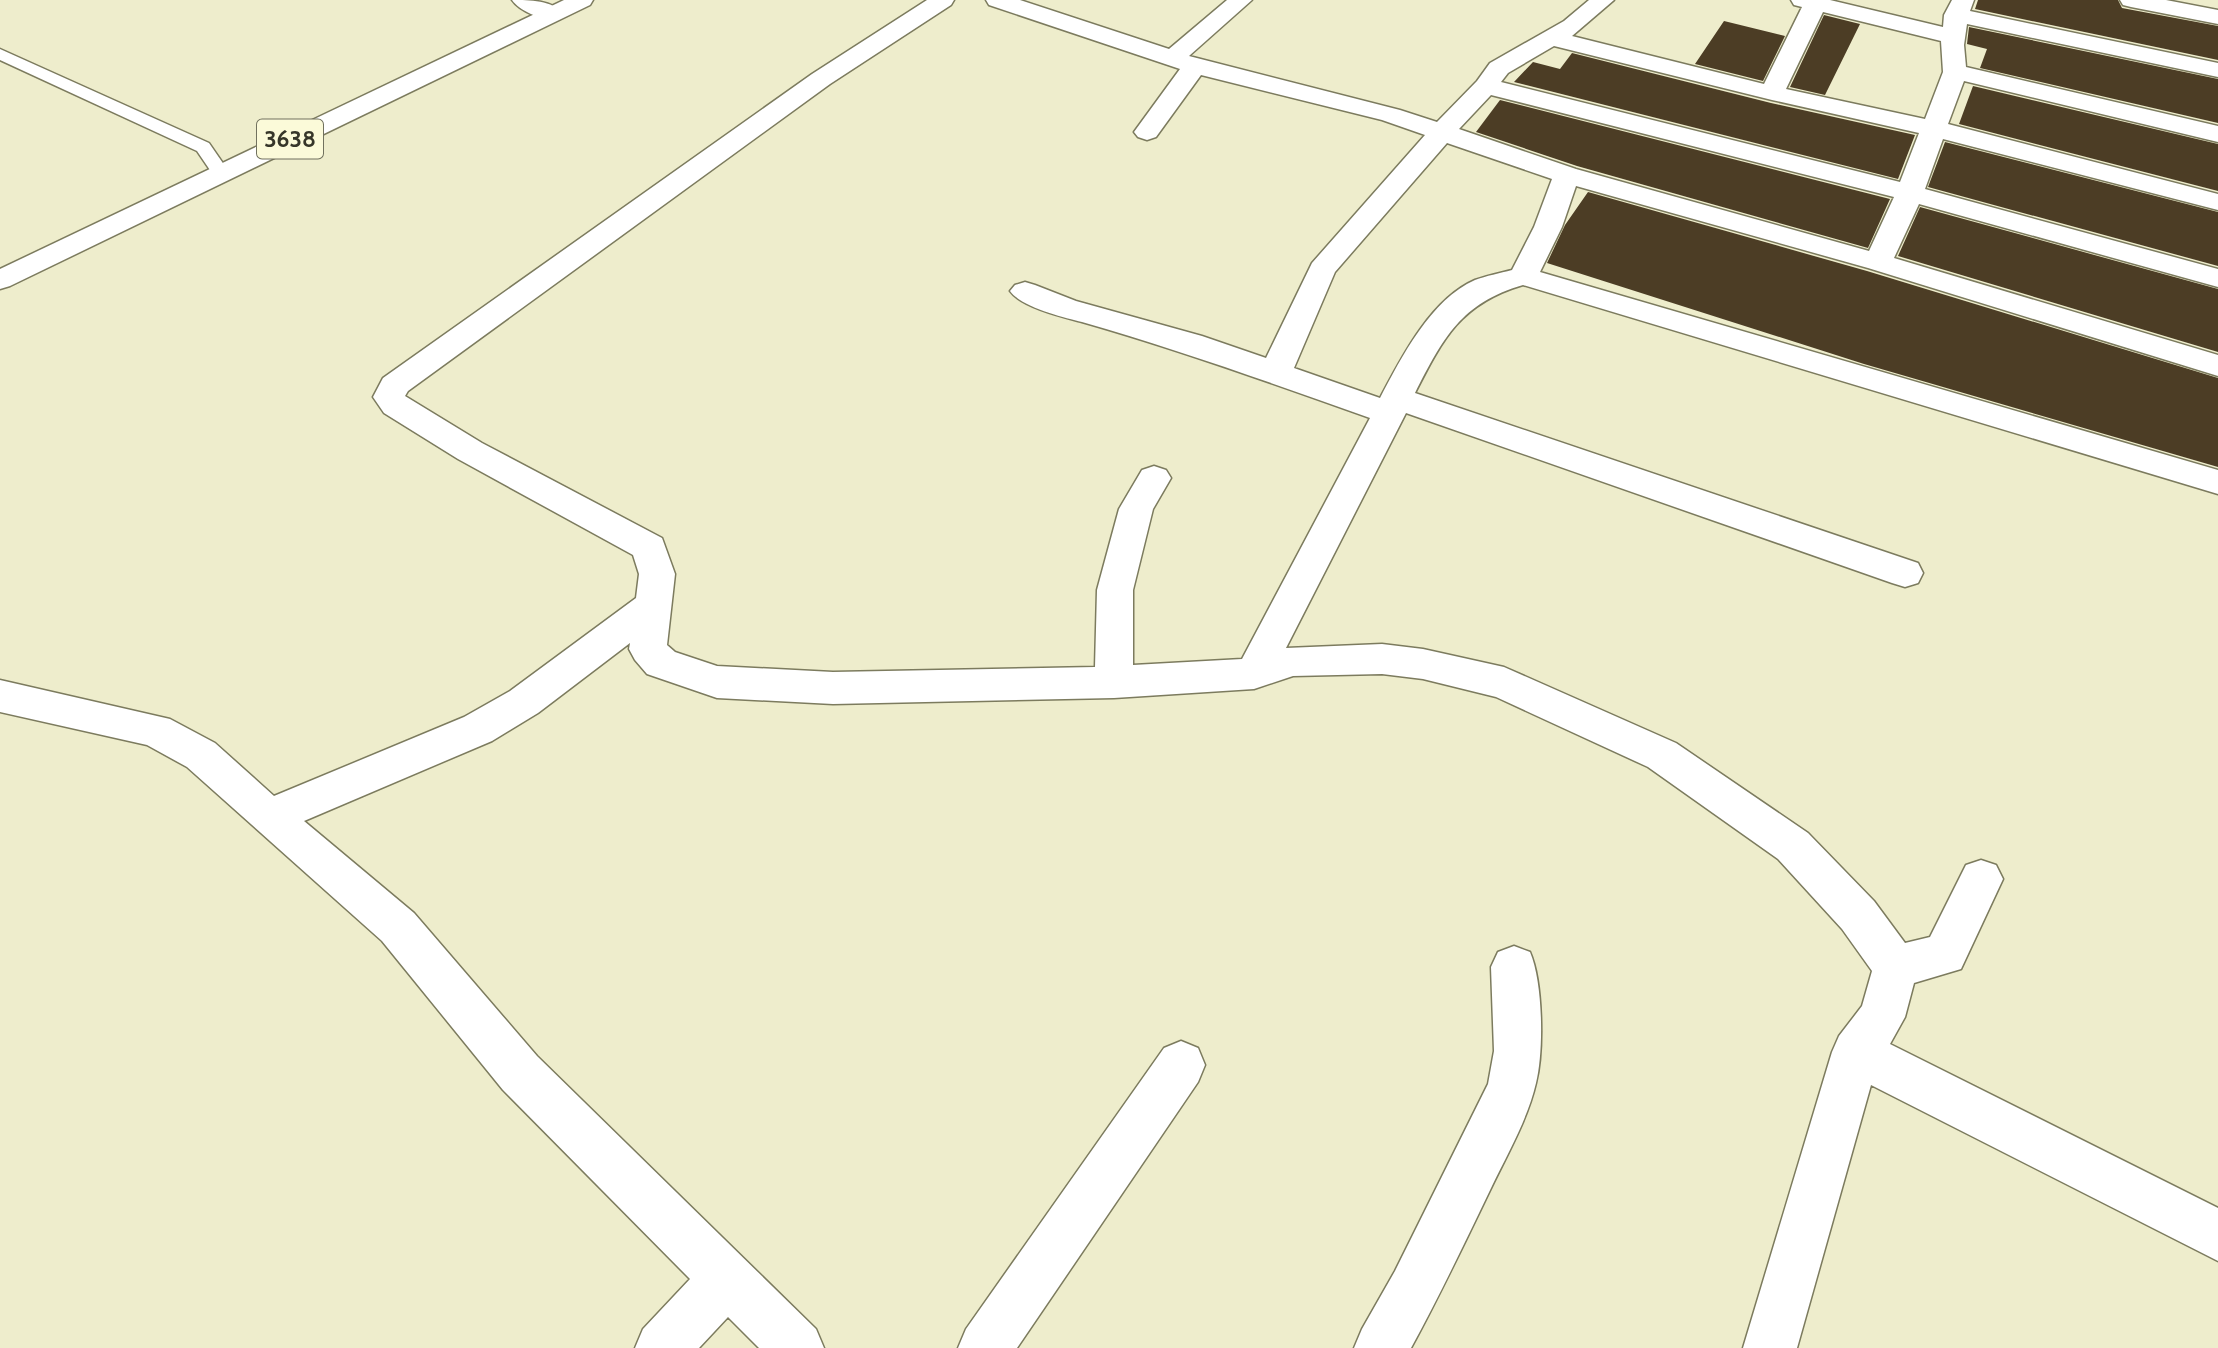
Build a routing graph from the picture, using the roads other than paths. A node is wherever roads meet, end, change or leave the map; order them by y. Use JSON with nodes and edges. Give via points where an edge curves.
{"nodes":[{"id":1,"x":523,"y":0,"type":"edge"},
{"id":2,"x":582,"y":0,"type":"edge"},
{"id":3,"x":943,"y":0,"type":"edge"},
{"id":4,"x":997,"y":0,"type":"edge"},
{"id":5,"x":1603,"y":0,"type":"edge"},
{"id":6,"x":2131,"y":0,"type":"edge"},
{"id":7,"x":1812,"y":1,"type":"edge"},
{"id":8,"x":1230,"y":2,"type":"edge"},
{"id":9,"x":551,"y":14,"type":"junction"},
{"id":10,"x":1958,"y":17,"type":"edge"},
{"id":11,"x":2218,"y":17,"type":"edge"},
{"id":12,"x":1551,"y":38,"type":"junction"},
{"id":13,"x":0,"y":54,"type":"edge"},
{"id":14,"x":1185,"y":62,"type":"junction"},
{"id":15,"x":2218,"y":70,"type":"edge"},
{"id":16,"x":1955,"y":72,"type":"junction"},
{"id":17,"x":1486,"y":86,"type":"junction"},
{"id":18,"x":1772,"y":93,"type":"junction"},
{"id":19,"x":1936,"y":129,"type":"junction"},
{"id":20,"x":1443,"y":131,"type":"junction"},
{"id":21,"x":1147,"y":132,"type":"dead end"},
{"id":22,"x":2218,"y":134,"type":"edge"},
{"id":23,"x":220,"y":172,"type":"junction"},
{"id":24,"x":1567,"y":175,"type":"junction"},
{"id":25,"x":1910,"y":193,"type":"junction"},
{"id":26,"x":2218,"y":202,"type":"edge"},
{"id":27,"x":1878,"y":262,"type":"junction"},
{"id":28,"x":1523,"y":276,"type":"junction"},
{"id":29,"x":2218,"y":278,"type":"edge"},
{"id":30,"x":0,"y":280,"type":"edge"},
{"id":31,"x":1025,"y":291,"type":"dead end"},
{"id":32,"x":2218,"y":366,"type":"edge"},
{"id":33,"x":1276,"y":372,"type":"junction"},
{"id":34,"x":1394,"y":406,"type":"junction"},
{"id":35,"x":1154,"y":478,"type":"dead end"},
{"id":36,"x":2218,"y":482,"type":"edge"},
{"id":37,"x":1905,"y":573,"type":"dead end"},
{"id":38,"x":653,"y":605,"type":"junction"},
{"id":39,"x":1254,"y":674,"type":"junction"},
{"id":40,"x":1114,"y":682,"type":"junction"},
{"id":41,"x":0,"y":696,"type":"edge"},
{"id":42,"x":269,"y":817,"type":"junction"},
{"id":43,"x":1981,"y":879,"type":"dead end"},
{"id":44,"x":1514,"y":967,"type":"dead end"},
{"id":45,"x":1896,"y":967,"type":"junction"},
{"id":46,"x":1856,"y":1052,"type":"junction"},
{"id":47,"x":1181,"y":1065,"type":"dead end"},
{"id":48,"x":2218,"y":1235,"type":"edge"},
{"id":49,"x":727,"y":1279,"type":"junction"},
{"id":50,"x":662,"y":1348,"type":"edge"},
{"id":51,"x":797,"y":1348,"type":"edge"},
{"id":52,"x":985,"y":1348,"type":"edge"},
{"id":53,"x":1381,"y":1348,"type":"edge"},
{"id":54,"x":1770,"y":1348,"type":"edge"}],
"edges":[{"from":1,"to":9,"type":"street"},
{"from":2,"to":9,"type":"street","number":"3638"},
{"from":3,"to":38,"type":"street","via":[[821,79],[394,385],[389,397],[395,405],[470,451],[649,547],[657,573]]},
{"from":4,"to":14,"type":"street"},
{"from":5,"to":12,"type":"street"},
{"from":6,"to":11,"type":"street"},
{"from":7,"to":10,"type":"street"},
{"from":7,"to":18,"type":"street"},
{"from":8,"to":14,"type":"street"},
{"from":9,"to":23,"type":"street","number":"3638"},
{"from":10,"to":15,"type":"street"},
{"from":10,"to":16,"type":"street","via":[[1951,55]]},
{"from":12,"to":17,"type":"street","via":[[1510,59]]},
{"from":12,"to":18,"type":"street"},
{"from":13,"to":23,"type":"lane","via":[[202,147]]},
{"from":14,"to":20,"type":"street"},
{"from":14,"to":21,"type":"street"},
{"from":16,"to":19,"type":"street"},
{"from":16,"to":22,"type":"street"},
{"from":17,"to":20,"type":"street"},
{"from":17,"to":25,"type":"street"},
{"from":18,"to":19,"type":"street"},
{"from":19,"to":25,"type":"street"},
{"from":19,"to":26,"type":"street"},
{"from":20,"to":24,"type":"street"},
{"from":20,"to":33,"type":"street","via":[[1322,269]]},
{"from":23,"to":30,"type":"street","number":"3638"},
{"from":24,"to":27,"type":"street"},
{"from":24,"to":28,"type":"street"},
{"from":25,"to":27,"type":"street"},
{"from":25,"to":29,"type":"street"},
{"from":27,"to":32,"type":"street"},
{"from":28,"to":34,"type":"street","via":[[1484,287],[1454,307],[1416,360]]},
{"from":28,"to":36,"type":"street"},
{"from":31,"to":33,"type":"street","via":[[1065,308],[1191,342]]},
{"from":33,"to":34,"type":"street"},
{"from":34,"to":37,"type":"street"},
{"from":34,"to":39,"type":"street"},
{"from":35,"to":40,"type":"street","via":[[1136,509],[1115,590]]},
{"from":38,"to":40,"type":"street","via":[[648,649],[661,663],[717,682],[833,688]]},
{"from":38,"to":42,"type":"street","via":[[524,702],[478,729]]},
{"from":39,"to":40,"type":"street"},
{"from":39,"to":45,"type":"street","via":[[1293,661],[1382,659],[1423,664],[1504,684],[1614,733],[1662,755],[1793,846],[1858,915]]},
{"from":41,"to":42,"type":"street","via":[[156,731],[201,755]]},
{"from":42,"to":49,"type":"street","via":[[398,927],[520,1073]]},
{"from":43,"to":45,"type":"street","via":[[1945,954]]},
{"from":44,"to":53,"type":"street","via":[[1518,1051],[1511,1084],[1490,1136]]},
{"from":45,"to":46,"type":"street","via":[[1882,1017]]},
{"from":46,"to":48,"type":"street"},
{"from":46,"to":54,"type":"street"},
{"from":47,"to":52,"type":"street"},
{"from":49,"to":50,"type":"street"},
{"from":49,"to":51,"type":"street"}]}
